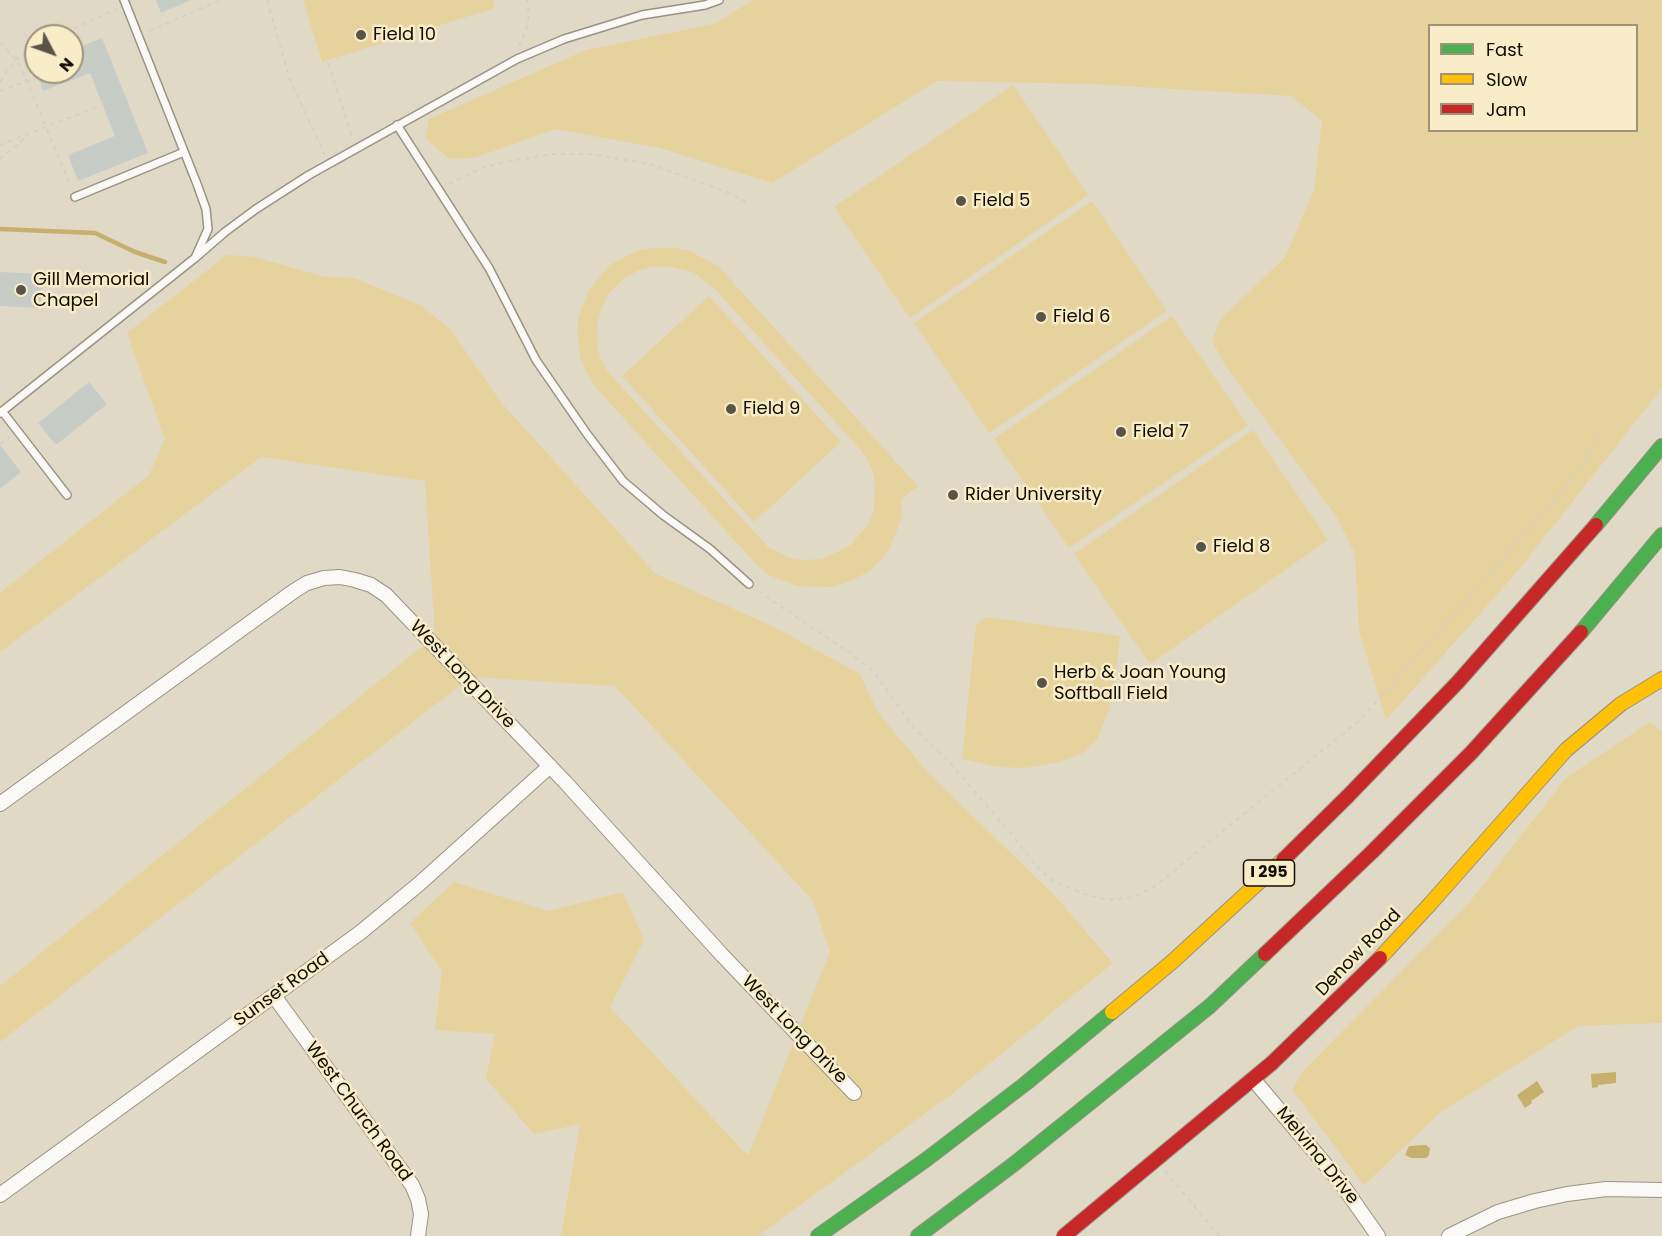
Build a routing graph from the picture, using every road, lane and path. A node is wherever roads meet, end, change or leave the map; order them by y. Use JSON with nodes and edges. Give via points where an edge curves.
{"nodes":[{"id":1,"x":221,"y":0,"type":"edge"},
{"id":2,"x":267,"y":0,"type":"edge"},
{"id":3,"x":527,"y":0,"type":"edge"},
{"id":4,"x":719,"y":0,"type":"edge"},
{"id":5,"x":125,"y":3,"type":"edge"},
{"id":6,"x":82,"y":24,"type":"edge"},
{"id":7,"x":138,"y":36,"type":"junction"},
{"id":8,"x":0,"y":43,"type":"edge"},
{"id":9,"x":518,"y":47,"type":"dead end"},
{"id":10,"x":24,"y":54,"type":"edge"},
{"id":11,"x":16,"y":59,"type":"junction"},
{"id":12,"x":328,"y":63,"type":"dead end"},
{"id":13,"x":24,"y":76,"type":"edge"},
{"id":14,"x":0,"y":82,"type":"edge"},
{"id":15,"x":24,"y":83,"type":"edge"},
{"id":16,"x":28,"y":84,"type":"edge"},
{"id":17,"x":0,"y":91,"type":"edge"},
{"id":18,"x":97,"y":107,"type":"dead end"},
{"id":19,"x":397,"y":125,"type":"junction"},
{"id":20,"x":45,"y":127,"type":"junction"},
{"id":21,"x":30,"y":133,"type":"junction"},
{"id":22,"x":353,"y":139,"type":"dead end"},
{"id":23,"x":0,"y":145,"type":"edge"},
{"id":24,"x":184,"y":152,"type":"junction"},
{"id":25,"x":0,"y":159,"type":"edge"},
{"id":26,"x":328,"y":163,"type":"junction"},
{"id":27,"x":438,"y":189,"type":"junction"},
{"id":28,"x":75,"y":197,"type":"joint"},
{"id":29,"x":750,"y":204,"type":"dead end"},
{"id":30,"x":195,"y":258,"type":"junction"},
{"id":31,"x":1,"y":412,"type":"edge"},
{"id":32,"x":1599,"y":429,"type":"dead end"},
{"id":33,"x":1662,"y":446,"type":"edge"},
{"id":34,"x":67,"y":495,"type":"dead end"},
{"id":35,"x":1662,"y":535,"type":"edge"},
{"id":36,"x":748,"y":584,"type":"joint"},
{"id":37,"x":1662,"y":679,"type":"edge"},
{"id":38,"x":550,"y":766,"type":"junction"},
{"id":39,"x":0,"y":804,"type":"edge"},
{"id":40,"x":274,"y":996,"type":"junction"},
{"id":41,"x":1253,"y":1079,"type":"junction"},
{"id":42,"x":854,"y":1093,"type":"dead end"},
{"id":43,"x":1156,"y":1161,"type":"junction"},
{"id":44,"x":1662,"y":1190,"type":"edge"},
{"id":45,"x":0,"y":1195,"type":"edge"},
{"id":46,"x":418,"y":1236,"type":"edge"},
{"id":47,"x":818,"y":1236,"type":"edge"},
{"id":48,"x":918,"y":1236,"type":"edge"},
{"id":49,"x":1064,"y":1236,"type":"edge"},
{"id":50,"x":1219,"y":1236,"type":"edge"},
{"id":51,"x":1378,"y":1236,"type":"edge"},
{"id":52,"x":1449,"y":1236,"type":"edge"}],
"edges":[{"from":1,"to":7,"type":"path"},
{"from":2,"to":26,"type":"path","via":[[290,80]]},
{"from":3,"to":9,"type":"path","via":[[527,27]]},
{"from":4,"to":19,"type":"lane","via":[[642,15],[564,39],[517,59]]},
{"from":5,"to":6,"type":"path"},
{"from":5,"to":7,"type":"lane"},
{"from":7,"to":24,"type":"lane"},
{"from":8,"to":11,"type":"path"},
{"from":10,"to":11,"type":"path"},
{"from":11,"to":13,"type":"path"},
{"from":11,"to":14,"type":"path"},
{"from":12,"to":22,"type":"path"},
{"from":15,"to":17,"type":"path"},
{"from":16,"to":20,"type":"path"},
{"from":18,"to":20,"type":"path"},
{"from":19,"to":26,"type":"lane"},
{"from":19,"to":27,"type":"lane"},
{"from":20,"to":21,"type":"path"},
{"from":20,"to":28,"type":"path"},
{"from":21,"to":23,"type":"path"},
{"from":21,"to":25,"type":"path"},
{"from":24,"to":28,"type":"lane"},
{"from":24,"to":30,"type":"lane","via":[[207,209],[208,229]]},
{"from":26,"to":30,"type":"lane","via":[[256,209]]},
{"from":27,"to":29,"type":"path","via":[[484,167],[553,154],[590,154],[650,164]]},
{"from":27,"to":36,"type":"lane","via":[[489,268],[536,360],[623,481]]},
{"from":30,"to":31,"type":"lane"},
{"from":31,"to":34,"type":"lane"},
{"from":32,"to":36,"type":"path","via":[[1587,456],[1565,488],[1361,719],[1155,886],[1134,897],[1108,900],[1052,880],[949,762],[914,728],[874,672]]},
{"from":33,"to":47,"type":"main road","number":"I 295","via":[[1458,682],[1266,876],[1164,969],[1025,1084]]},
{"from":35,"to":48,"type":"main road","via":[[1561,656],[1471,753],[1210,1006]]},
{"from":37,"to":41,"type":"main road","name":"Denow Road","via":[[1621,704],[1566,750],[1375,963]]},
{"from":38,"to":39,"type":"street","name":"West Long Drive","via":[[386,595],[356,580],[324,578],[294,591]]},
{"from":38,"to":40,"type":"street","name":"Sunset Road","via":[[419,884]]},
{"from":38,"to":42,"type":"street","name":"West Long Drive"},
{"from":40,"to":45,"type":"street","name":"Sunset Road"},
{"from":40,"to":46,"type":"street","name":"West Church Road","via":[[412,1185],[421,1214]]},
{"from":41,"to":43,"type":"main road","name":"Denow Road"},
{"from":41,"to":51,"type":"street","name":"Melvina Drive","via":[[1341,1183]]},
{"from":43,"to":49,"type":"main road","name":"Denow Road"},
{"from":43,"to":50,"type":"path"},
{"from":44,"to":52,"type":"street","via":[[1606,1189],[1567,1194],[1498,1212]]}]}
